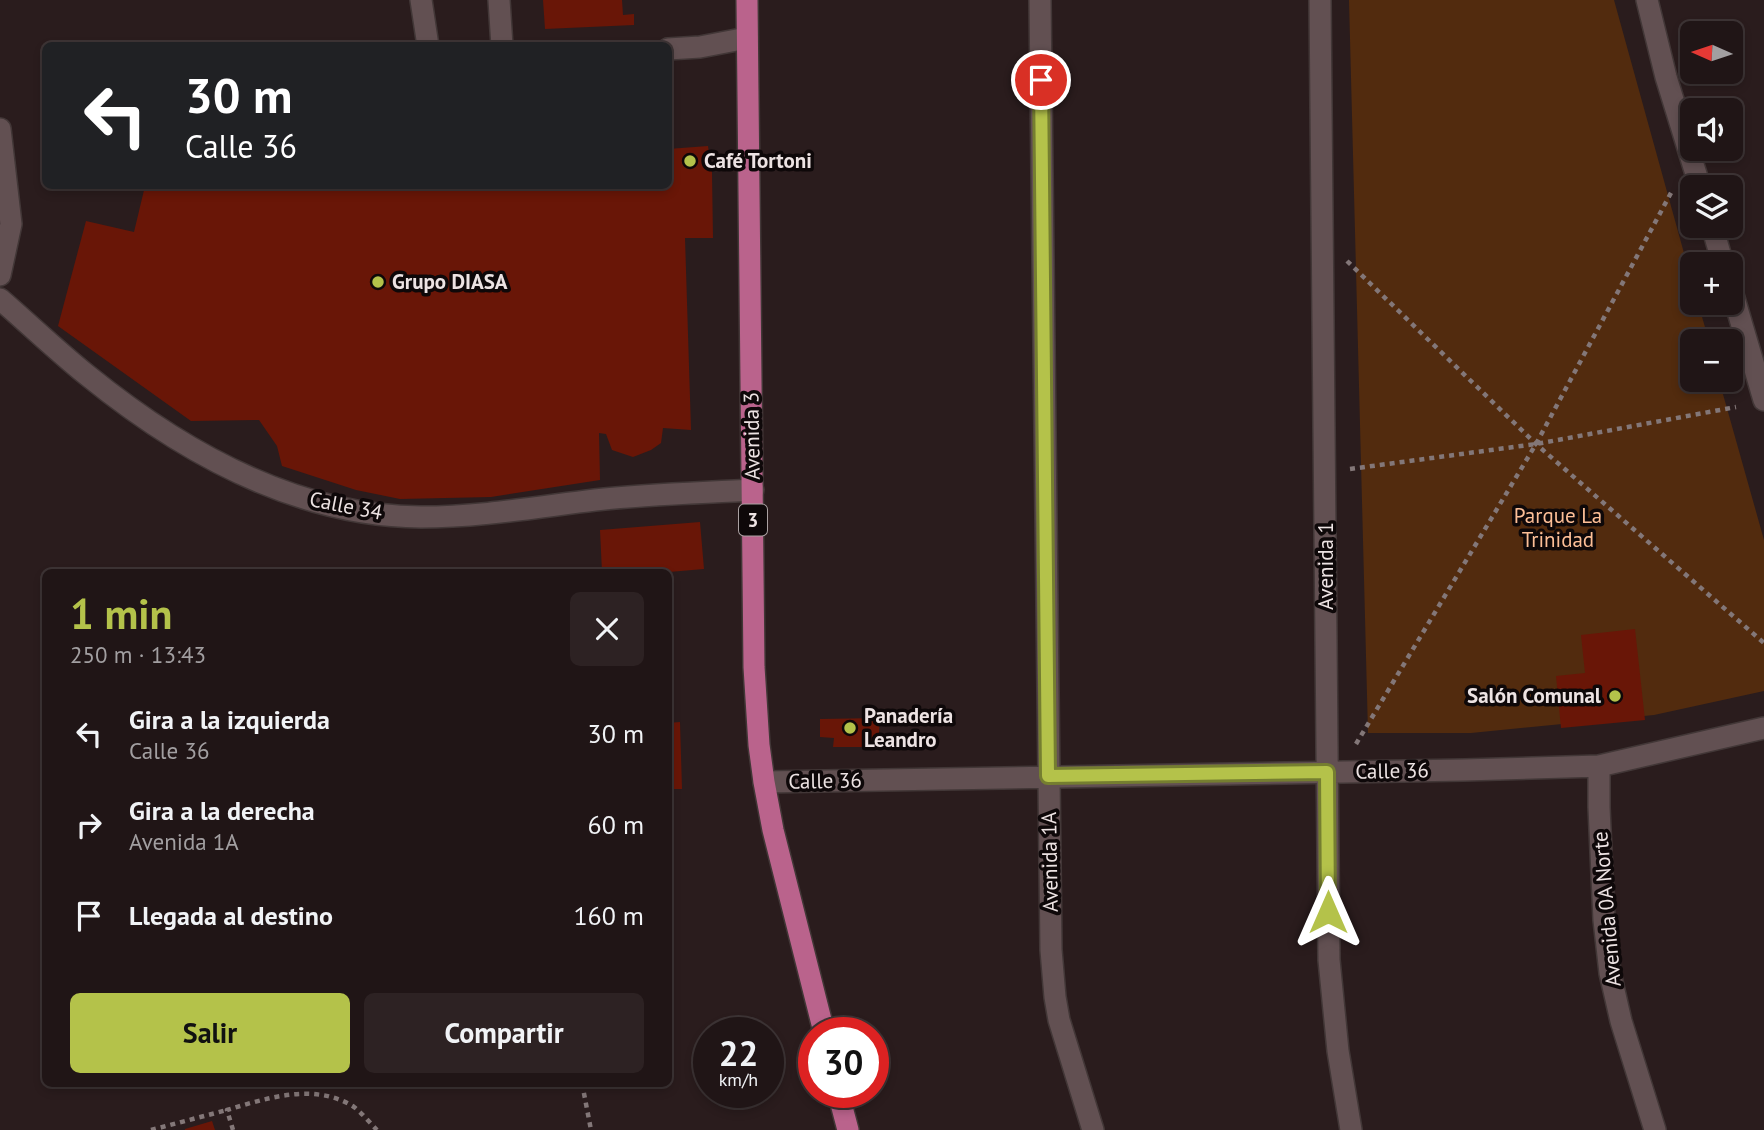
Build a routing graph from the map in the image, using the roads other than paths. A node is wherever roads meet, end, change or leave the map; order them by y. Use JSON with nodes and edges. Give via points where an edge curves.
{"nodes":[{"id":1,"x":421,"y":0,"type":"edge"},
{"id":2,"x":499,"y":0,"type":"edge"},
{"id":3,"x":747,"y":0,"type":"edge"},
{"id":4,"x":1040,"y":0,"type":"edge"},
{"id":5,"x":1320,"y":0,"type":"edge"},
{"id":6,"x":1647,"y":0,"type":"edge"},
{"id":7,"x":747,"y":38,"type":"junction"},
{"id":8,"x":427,"y":42,"type":"edge"},
{"id":9,"x":502,"y":42,"type":"edge"},
{"id":10,"x":672,"y":49,"type":"edge"},
{"id":11,"x":0,"y":129,"type":"edge"},
{"id":12,"x":1696,"y":175,"type":"edge"},
{"id":13,"x":0,"y":275,"type":"edge"},
{"id":14,"x":0,"y":299,"type":"edge"},
{"id":15,"x":1739,"y":315,"type":"edge"},
{"id":16,"x":1764,"y":400,"type":"edge"},
{"id":17,"x":753,"y":490,"type":"junction"},
{"id":18,"x":1764,"y":728,"type":"edge"},
{"id":19,"x":1599,"y":766,"type":"junction"},
{"id":20,"x":1327,"y":772,"type":"junction"},
{"id":21,"x":1048,"y":776,"type":"junction"},
{"id":22,"x":764,"y":782,"type":"junction"},
{"id":23,"x":820,"y":1017,"type":"edge"},
{"id":24,"x":842,"y":1108,"type":"edge"},
{"id":25,"x":848,"y":1130,"type":"edge"},
{"id":26,"x":1093,"y":1130,"type":"edge"},
{"id":27,"x":1351,"y":1130,"type":"edge"},
{"id":28,"x":1655,"y":1130,"type":"edge"}],
"edges":[{"from":1,"to":8,"type":"street"},
{"from":2,"to":9,"type":"street"},
{"from":3,"to":7,"type":"main road","name":"Avenida 3","number":"3"},
{"from":4,"to":21,"type":"street","name":"Avenida 1A"},
{"from":5,"to":20,"type":"street","name":"Avenida 1"},
{"from":6,"to":12,"type":"street"},
{"from":7,"to":10,"type":"street"},
{"from":7,"to":17,"type":"main road","name":"Avenida 3","number":"3"},
{"from":11,"to":13,"type":"street","via":[[11,224]]},
{"from":14,"to":17,"type":"street","name":"Calle 34","via":[[88,376],[161,430],[258,483],[312,502],[372,513],[470,516],[596,500]]},
{"from":15,"to":16,"type":"street"},
{"from":17,"to":22,"type":"main road","name":"Avenida 3","number":"3","via":[[754,667]]},
{"from":18,"to":19,"type":"street","name":"Calle 36"},
{"from":19,"to":20,"type":"street","name":"Calle 36"},
{"from":19,"to":28,"type":"street","name":"Avenida 0A Norte","via":[[1610,973],[1620,1021]]},
{"from":20,"to":21,"type":"street","name":"Calle 36"},
{"from":20,"to":27,"type":"street","name":"Avenida 1","via":[[1329,960]]},
{"from":21,"to":22,"type":"street","name":"Calle 36"},
{"from":21,"to":26,"type":"street","name":"Avenida 1A","via":[[1055,998]]},
{"from":22,"to":23,"type":"main road","name":"Avenida 3","number":"3"},
{"from":24,"to":25,"type":"main road"}]}
